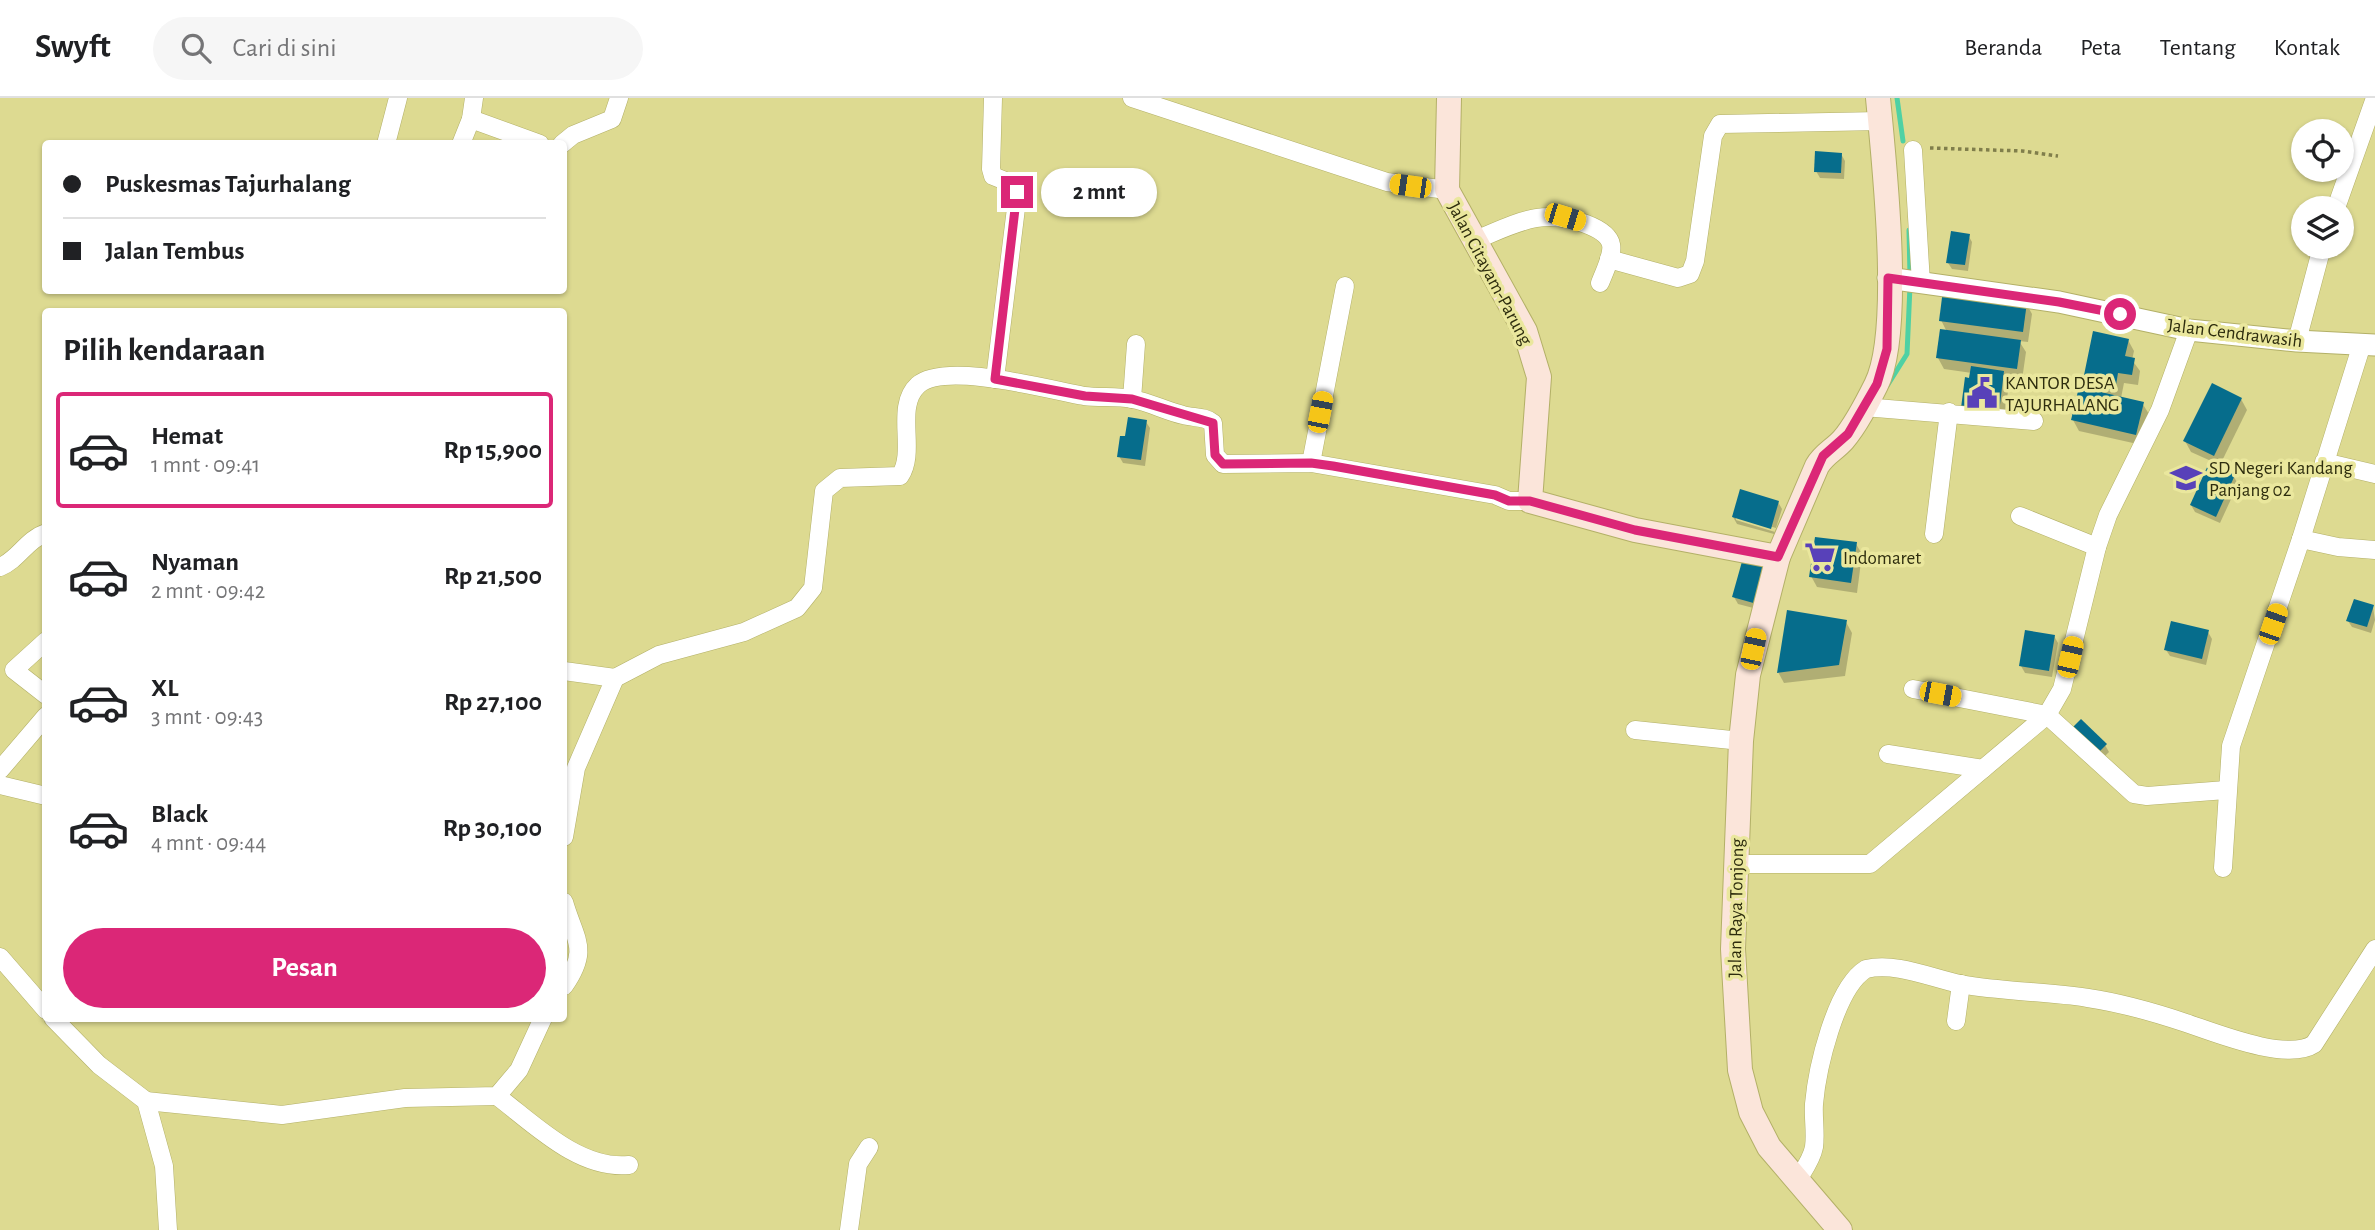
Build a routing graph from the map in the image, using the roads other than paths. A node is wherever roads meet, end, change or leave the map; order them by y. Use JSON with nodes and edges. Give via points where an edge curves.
{"nodes":[{"id":1,"x":398,"y":98,"type":"edge"},
{"id":2,"x":474,"y":98,"type":"edge"},
{"id":3,"x":619,"y":98,"type":"edge"},
{"id":4,"x":993,"y":98,"type":"edge"},
{"id":5,"x":1132,"y":98,"type":"edge"},
{"id":6,"x":1449,"y":98,"type":"edge"},
{"id":7,"x":2375,"y":98,"type":"edge"},
{"id":8,"x":1879,"y":110,"type":"edge"},
{"id":9,"x":471,"y":118,"type":"junction"},
{"id":10,"x":387,"y":140,"type":"edge"},
{"id":11,"x":463,"y":140,"type":"edge"},
{"id":12,"x":529,"y":140,"type":"edge"},
{"id":13,"x":567,"y":140,"type":"edge"},
{"id":14,"x":1913,"y":150,"type":"road end"},
{"id":15,"x":1447,"y":190,"type":"junction"},
{"id":16,"x":2340,"y":196,"type":"edge"},
{"id":17,"x":1473,"y":241,"type":"junction"},
{"id":18,"x":1609,"y":259,"type":"junction"},
{"id":19,"x":2319,"y":259,"type":"edge"},
{"id":20,"x":1907,"y":281,"type":"junction"},
{"id":21,"x":1600,"y":283,"type":"dead end"},
{"id":22,"x":1345,"y":286,"type":"dead end"},
{"id":23,"x":2189,"y":330,"type":"junction"},
{"id":24,"x":2297,"y":341,"type":"junction"},
{"id":25,"x":1136,"y":344,"type":"dead end"},
{"id":26,"x":2368,"y":344,"type":"edge"},
{"id":27,"x":995,"y":379,"type":"junction"},
{"id":28,"x":1132,"y":399,"type":"junction"},
{"id":29,"x":1864,"y":407,"type":"junction"},
{"id":30,"x":1949,"y":412,"type":"junction"},
{"id":31,"x":2034,"y":421,"type":"dead end"},
{"id":32,"x":2324,"y":462,"type":"junction"},
{"id":33,"x":1311,"y":463,"type":"junction"},
{"id":34,"x":2375,"y":474,"type":"edge"},
{"id":35,"x":1530,"y":501,"type":"junction"},
{"id":36,"x":2020,"y":516,"type":"dead end"},
{"id":37,"x":42,"y":534,"type":"edge"},
{"id":38,"x":1934,"y":534,"type":"dead end"},
{"id":39,"x":2301,"y":539,"type":"junction"},
{"id":40,"x":2097,"y":547,"type":"junction"},
{"id":41,"x":2375,"y":550,"type":"edge"},
{"id":42,"x":1778,"y":557,"type":"junction"},
{"id":43,"x":0,"y":567,"type":"edge"},
{"id":44,"x":42,"y":646,"type":"edge"},
{"id":45,"x":567,"y":671,"type":"edge"},
{"id":46,"x":615,"y":678,"type":"junction"},
{"id":47,"x":1913,"y":689,"type":"dead end"},
{"id":48,"x":42,"y":692,"type":"edge"},
{"id":49,"x":2047,"y":715,"type":"junction"},
{"id":50,"x":42,"y":721,"type":"edge"},
{"id":51,"x":1635,"y":730,"type":"dead end"},
{"id":52,"x":1741,"y":741,"type":"junction"},
{"id":53,"x":1888,"y":754,"type":"dead end"},
{"id":54,"x":1983,"y":769,"type":"junction"},
{"id":55,"x":0,"y":770,"type":"edge"},
{"id":56,"x":0,"y":785,"type":"edge"},
{"id":57,"x":2227,"y":790,"type":"junction"},
{"id":58,"x":42,"y":795,"type":"edge"},
{"id":59,"x":567,"y":820,"type":"edge"},
{"id":60,"x":1735,"y":864,"type":"junction"},
{"id":61,"x":2223,"y":868,"type":"dead end"},
{"id":62,"x":567,"y":911,"type":"edge"},
{"id":63,"x":2375,"y":949,"type":"edge"},
{"id":64,"x":0,"y":957,"type":"edge"},
{"id":65,"x":567,"y":981,"type":"edge"},
{"id":66,"x":1961,"y":985,"type":"junction"},
{"id":67,"x":42,"y":1005,"type":"edge"},
{"id":68,"x":1956,"y":1021,"type":"dead end"},
{"id":69,"x":57,"y":1022,"type":"edge"},
{"id":70,"x":541,"y":1022,"type":"edge"},
{"id":71,"x":497,"y":1096,"type":"junction"},
{"id":72,"x":146,"y":1101,"type":"junction"},
{"id":73,"x":869,"y":1147,"type":"dead end"},
{"id":74,"x":629,"y":1165,"type":"dead end"},
{"id":75,"x":1797,"y":1181,"type":"junction"},
{"id":76,"x":169,"y":1230,"type":"edge"},
{"id":77,"x":849,"y":1230,"type":"edge"},
{"id":78,"x":1840,"y":1230,"type":"edge"}],
"edges":[{"from":1,"to":10,"type":"street"},
{"from":2,"to":9,"type":"street"},
{"from":3,"to":13,"type":"street","via":[[612,119]]},
{"from":4,"to":27,"type":"street","via":[[990,170],[996,178],[1013,184],[1017,192]]},
{"from":5,"to":15,"type":"street","via":[[1387,182]]},
{"from":6,"to":15,"type":"main road","name":"Jalan Citayam-Parung"},
{"from":7,"to":16,"type":"street"},
{"from":8,"to":18,"type":"street","via":[[1720,124],[1713,136],[1690,274],[1678,278]]},
{"from":8,"to":20,"type":"main road"},
{"from":9,"to":11,"type":"street"},
{"from":9,"to":12,"type":"street"},
{"from":14,"to":20,"type":"street"},
{"from":15,"to":17,"type":"main road","name":"Jalan Citayam-Parung"},
{"from":17,"to":18,"type":"street","via":[[1529,218],[1555,215],[1605,232],[1612,248]]},
{"from":17,"to":35,"type":"main road","name":"Jalan Citayam-Parung","via":[[1525,331],[1539,377]]},
{"from":18,"to":21,"type":"street"},
{"from":19,"to":24,"type":"street"},
{"from":20,"to":23,"type":"street","name":"Jalan Cendrawasih","via":[[2059,302]]},
{"from":20,"to":29,"type":"main road","via":[[1877,384]]},
{"from":22,"to":33,"type":"street"},
{"from":23,"to":24,"type":"street","name":"Jalan Cendrawasih"},
{"from":23,"to":40,"type":"street","via":[[2160,410],[2118,492]]},
{"from":24,"to":26,"type":"street","name":"Jalan Cendrawasih"},
{"from":25,"to":28,"type":"street"},
{"from":26,"to":32,"type":"street"},
{"from":27,"to":28,"type":"street","via":[[1085,396]]},
{"from":27,"to":46,"type":"street","via":[[940,376],[924,381],[908,403],[906,462],[900,477],[840,478],[827,486],[813,587],[797,608],[744,632],[659,655]]},
{"from":28,"to":33,"type":"street","via":[[1211,420],[1220,463]]},
{"from":29,"to":30,"type":"street"},
{"from":29,"to":42,"type":"main road","via":[[1848,434],[1823,456]]},
{"from":30,"to":31,"type":"street"},
{"from":30,"to":38,"type":"street"},
{"from":32,"to":34,"type":"street"},
{"from":32,"to":39,"type":"street"},
{"from":33,"to":35,"type":"street","via":[[1509,501]]},
{"from":35,"to":42,"type":"main road","via":[[1635,530]]},
{"from":36,"to":40,"type":"street"},
{"from":37,"to":43,"type":"street"},
{"from":39,"to":41,"type":"street"},
{"from":39,"to":57,"type":"street","via":[[2231,746]]},
{"from":40,"to":49,"type":"street","via":[[2062,688]]},
{"from":42,"to":52,"type":"main road","name":"Jalan Raya Tonjong","via":[[1748,675]]},
{"from":44,"to":48,"type":"street","via":[[14,670]]},
{"from":45,"to":46,"type":"street"},
{"from":46,"to":59,"type":"street","via":[[576,768]]},
{"from":47,"to":49,"type":"street"},
{"from":49,"to":54,"type":"street"},
{"from":49,"to":57,"type":"street","via":[[2134,794]]},
{"from":50,"to":55,"type":"street"},
{"from":51,"to":52,"type":"street"},
{"from":52,"to":60,"type":"main road","name":"Jalan Raya Tonjong"},
{"from":53,"to":54,"type":"street"},
{"from":54,"to":60,"type":"street","via":[[1870,864]]},
{"from":56,"to":58,"type":"street"},
{"from":57,"to":61,"type":"street"},
{"from":60,"to":75,"type":"main road","name":"Jalan Raya Tonjong","via":[[1733,949],[1740,1070],[1758,1129]]},
{"from":62,"to":65,"type":"street","via":[[580,949]]},
{"from":63,"to":66,"type":"street","via":[[2322,1035],[2306,1050],[2227,1037],[2113,1003]]},
{"from":64,"to":67,"type":"street"},
{"from":66,"to":68,"type":"street"},
{"from":66,"to":75,"type":"street","via":[[1886,969],[1860,973],[1840,1004],[1827,1041],[1814,1100],[1814,1148]]},
{"from":69,"to":72,"type":"street","via":[[99,1065]]},
{"from":70,"to":71,"type":"street","via":[[519,1070]]},
{"from":71,"to":72,"type":"street","via":[[391,1099],[282,1115]]},
{"from":71,"to":74,"type":"street","via":[[584,1157],[612,1166]]},
{"from":72,"to":76,"type":"street","via":[[164,1166]]},
{"from":73,"to":77,"type":"street","via":[[858,1164]]},
{"from":75,"to":78,"type":"main road","name":"Jalan Raya Tonjong"}]}
